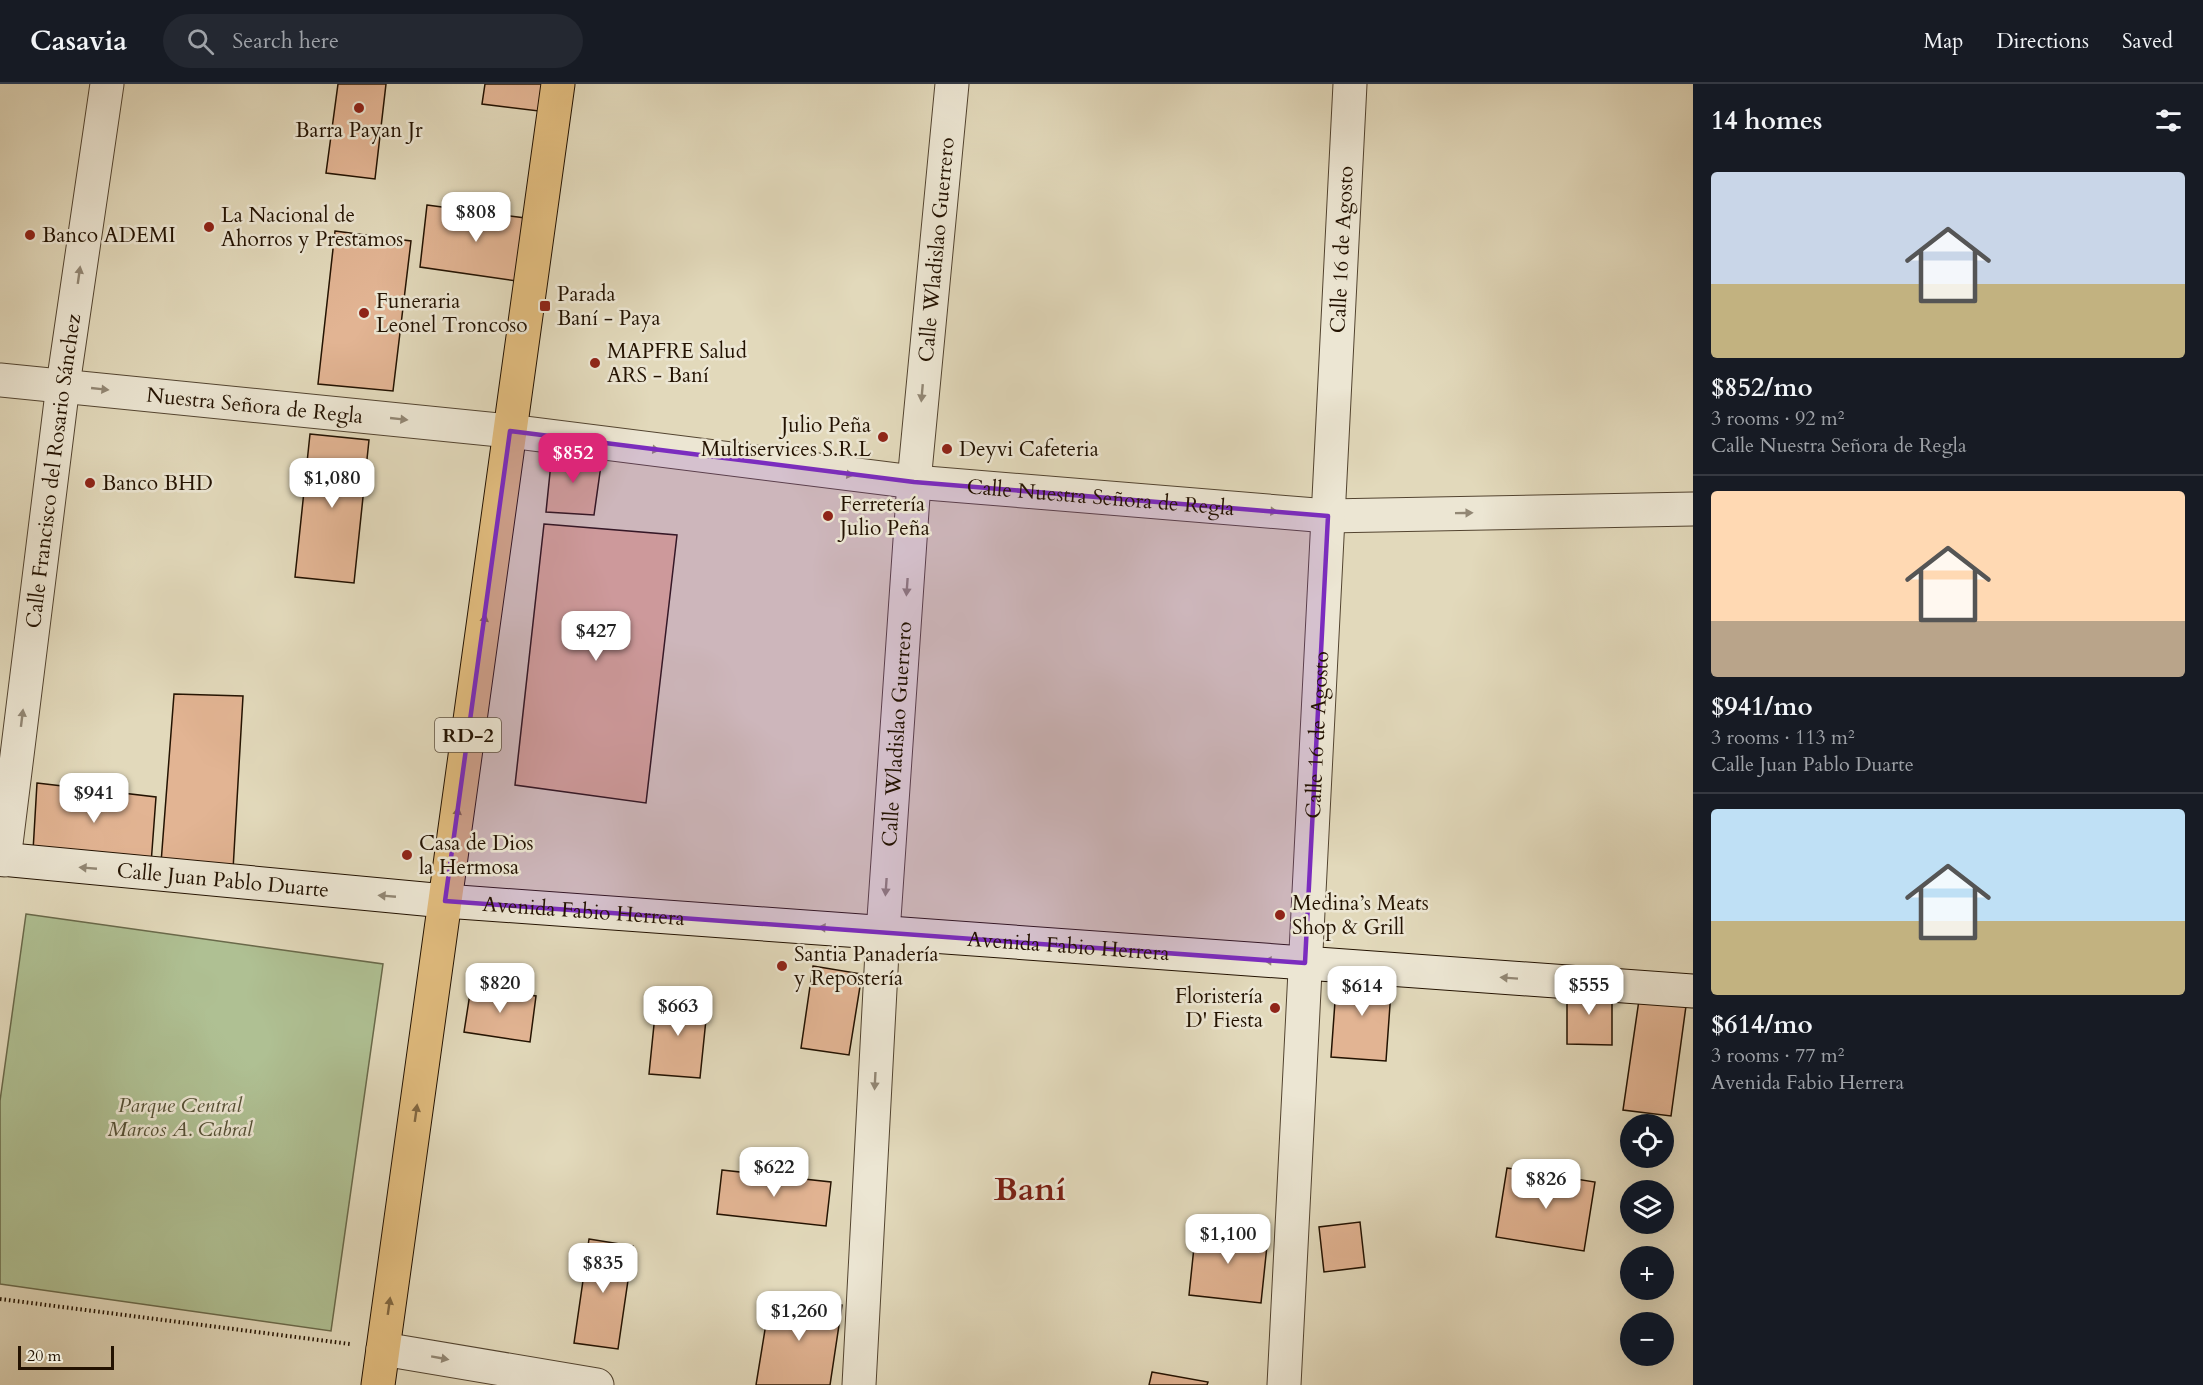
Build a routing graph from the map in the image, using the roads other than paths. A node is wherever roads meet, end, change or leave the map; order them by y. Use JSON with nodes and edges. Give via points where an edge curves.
{"nodes":[{"id":1,"x":107,"y":84,"type":"edge"},
{"id":2,"x":558,"y":84,"type":"edge"},
{"id":3,"x":952,"y":84,"type":"edge"},
{"id":4,"x":1350,"y":84,"type":"edge"},
{"id":5,"x":0,"y":380,"type":"edge"},
{"id":6,"x":63,"y":385,"type":"junction"},
{"id":7,"x":510,"y":431,"type":"junction"},
{"id":8,"x":914,"y":482,"type":"junction"},
{"id":9,"x":1693,"y":509,"type":"edge"},
{"id":10,"x":1328,"y":516,"type":"junction"},
{"id":11,"x":2,"y":860,"type":"edge"},
{"id":12,"x":445,"y":901,"type":"junction"},
{"id":13,"x":883,"y":933,"type":"junction"},
{"id":14,"x":1305,"y":963,"type":"junction"},
{"id":15,"x":1693,"y":991,"type":"edge"},
{"id":16,"x":383,"y":1349,"type":"junction"},
{"id":17,"x":378,"y":1385,"type":"edge"},
{"id":18,"x":597,"y":1385,"type":"edge"},
{"id":19,"x":859,"y":1385,"type":"edge"},
{"id":20,"x":1284,"y":1385,"type":"edge"}],
"edges":[{"from":6,"to":1,"type":"street","name":"Calle Francisco del Rosario Sánchez","one_way":true},
{"from":2,"to":7,"type":"main road","number":"RD-2"},
{"from":3,"to":8,"type":"street","name":"Calle Wladislao Guerrero","one_way":true},
{"from":4,"to":10,"type":"street","name":"Calle 16 de Agosto"},
{"from":5,"to":6,"type":"street","name":"Nuestra Señora de Regla"},
{"from":6,"to":7,"type":"street","name":"Nuestra Señora de Regla","one_way":true},
{"from":11,"to":6,"type":"street","name":"Calle Francisco del Rosario Sánchez","one_way":true},
{"from":7,"to":8,"type":"street","name":"Calle Nuestra Señora de Regla","one_way":true},
{"from":12,"to":7,"type":"main road","number":"RD-2","one_way":true},
{"from":8,"to":10,"type":"street","name":"Calle Nuestra Señora de Regla","one_way":true},
{"from":8,"to":13,"type":"street","name":"Calle Wladislao Guerrero","one_way":true},
{"from":10,"to":9,"type":"street","name":"Calle Nuestra Señora de Regla","one_way":true},
{"from":10,"to":14,"type":"street","name":"Calle 16 de Agosto"},
{"from":12,"to":11,"type":"street","name":"Calle Juan Pablo Duarte","one_way":true},
{"from":13,"to":12,"type":"street","name":"Avenida Fabio Herrera","one_way":true},
{"from":16,"to":12,"type":"main road","number":"RD-2","one_way":true},
{"from":14,"to":13,"type":"street","name":"Avenida Fabio Herrera","one_way":true},
{"from":13,"to":19,"type":"street","name":"Calle Wladislao Guerrero","one_way":true},
{"from":15,"to":14,"type":"street","name":"Avenida Fabio Herrera","one_way":true},
{"from":14,"to":20,"type":"street","name":"Calle 16 de Agosto"},
{"from":16,"to":17,"type":"main road","number":"RD-2"},
{"from":16,"to":18,"type":"street","one_way":true}]}
